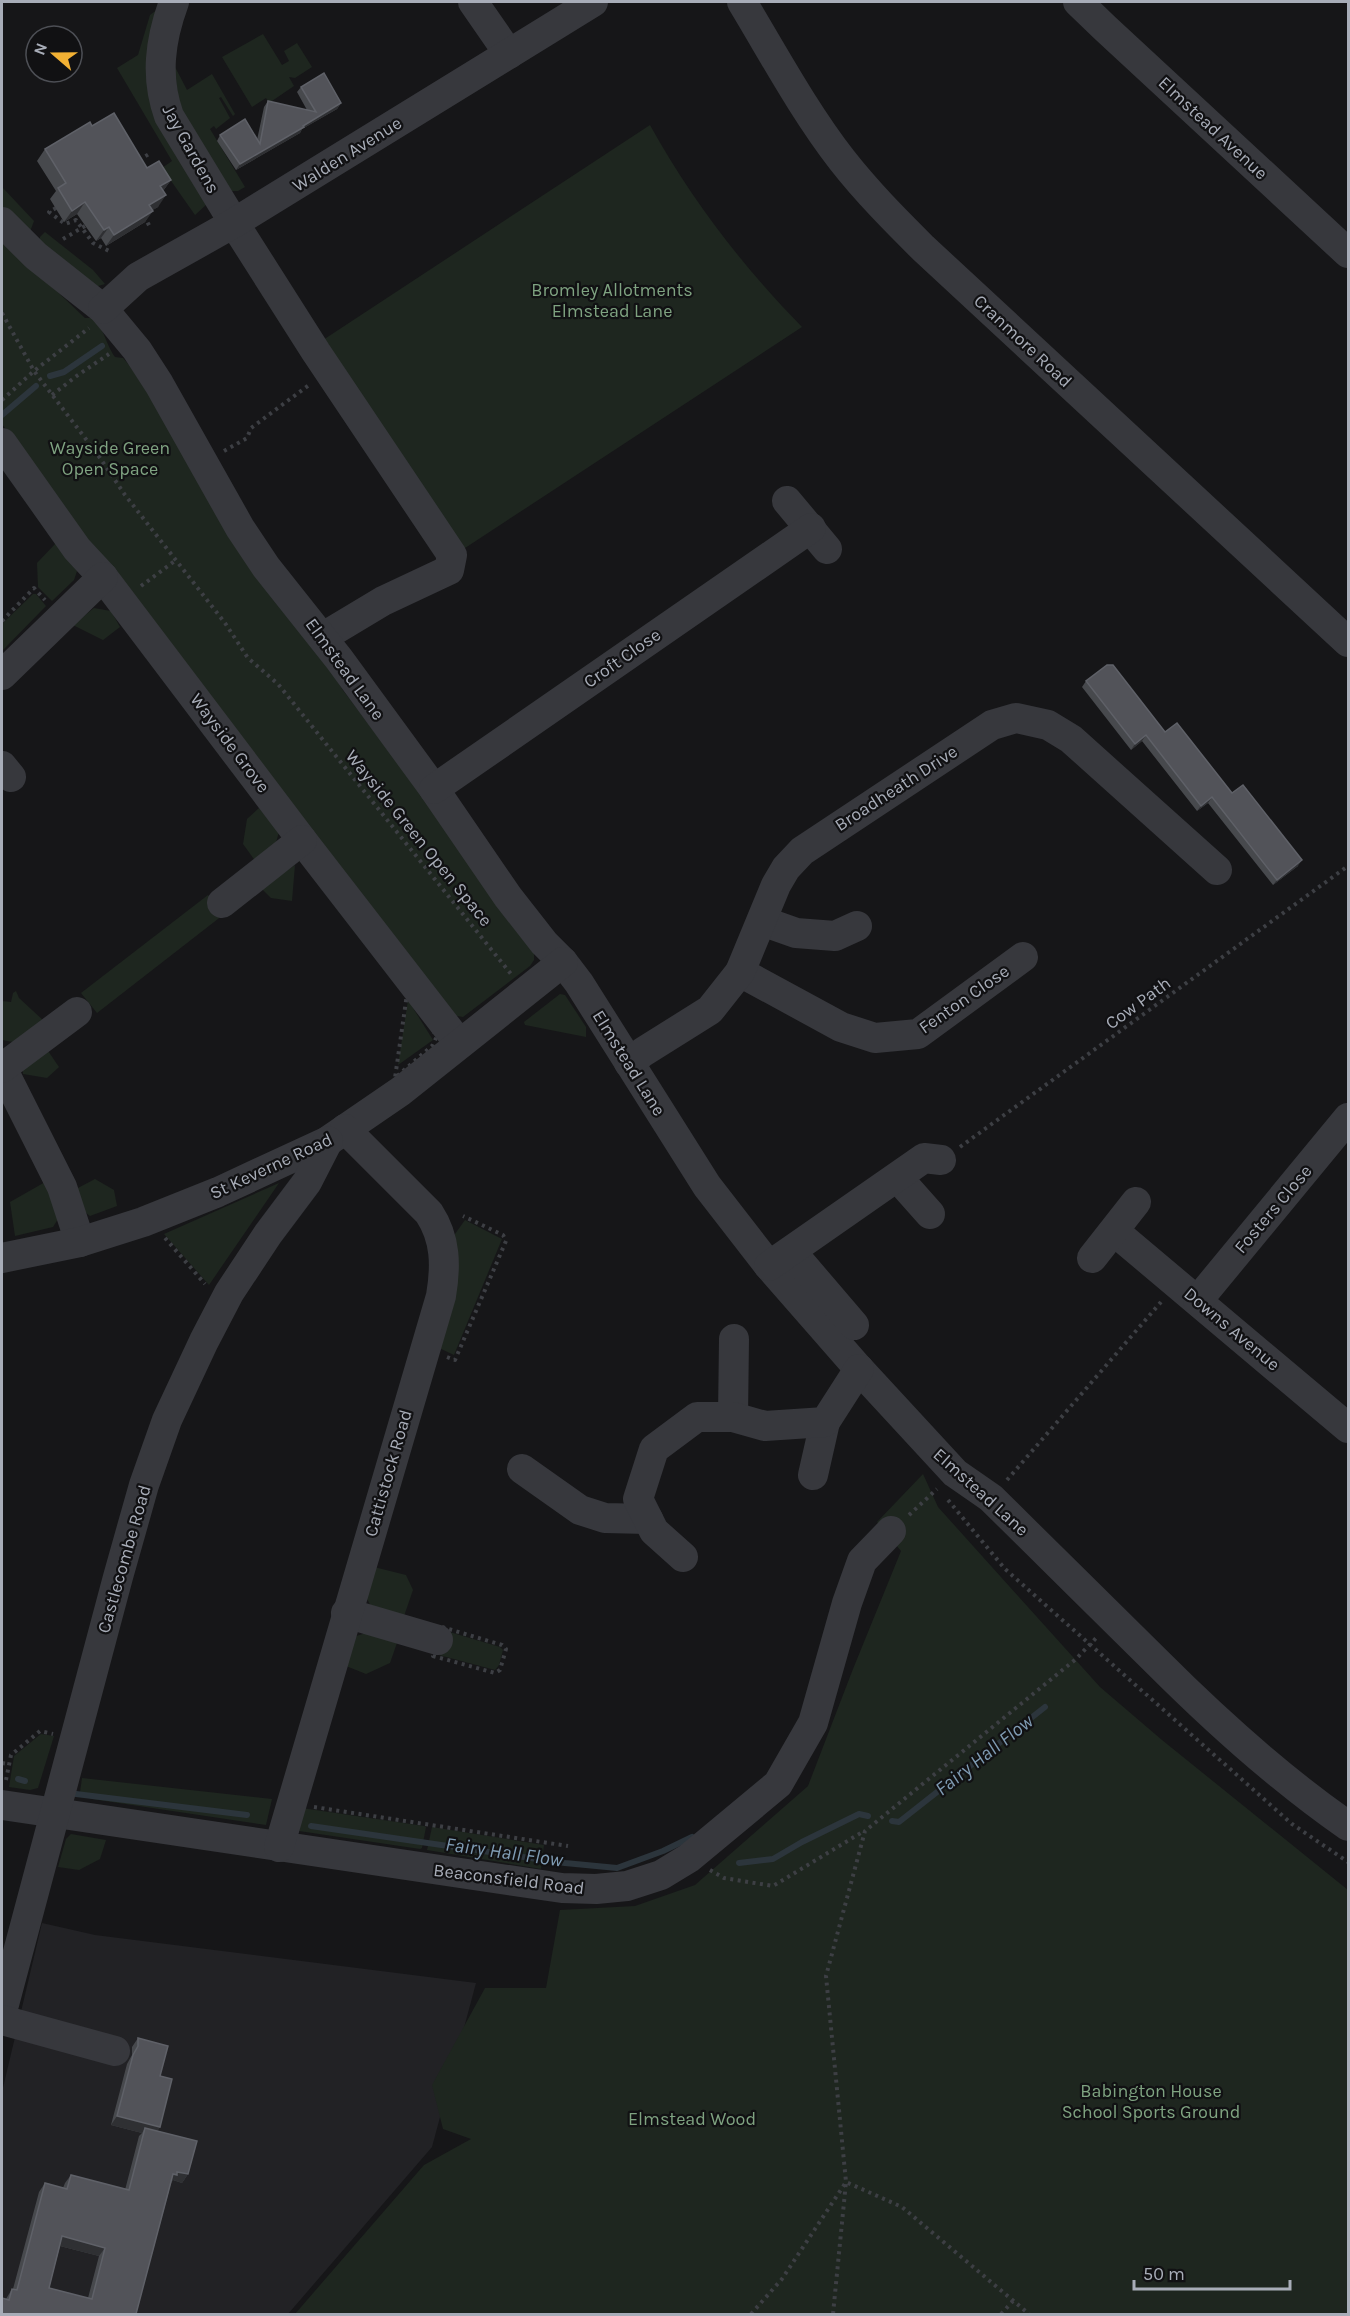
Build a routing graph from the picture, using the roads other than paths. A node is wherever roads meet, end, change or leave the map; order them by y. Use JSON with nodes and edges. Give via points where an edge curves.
{"nodes":[{"id":1,"x":174,"y":2,"type":"edge"},
{"id":2,"x":473,"y":2,"type":"edge"},
{"id":3,"x":593,"y":2,"type":"edge"},
{"id":4,"x":742,"y":2,"type":"edge"},
{"id":5,"x":1078,"y":2,"type":"edge"},
{"id":6,"x":509,"y":54,"type":"junction"},
{"id":7,"x":2,"y":222,"type":"edge"},
{"id":8,"x":234,"y":224,"type":"junction"},
{"id":9,"x":1348,"y":253,"type":"edge"},
{"id":10,"x":106,"y":312,"type":"junction"},
{"id":11,"x":2,"y":442,"type":"edge"},
{"id":12,"x":787,"y":501,"type":"dead end"},
{"id":13,"x":103,"y":577,"type":"junction"},
{"id":14,"x":323,"y":638,"type":"junction"},
{"id":15,"x":1348,"y":642,"type":"edge"},
{"id":16,"x":2,"y":675,"type":"edge"},
{"id":17,"x":434,"y":789,"type":"junction"},
{"id":18,"x":302,"y":840,"type":"junction"},
{"id":19,"x":1217,"y":870,"type":"dead end"},
{"id":20,"x":222,"y":903,"type":"dead end"},
{"id":21,"x":762,"y":921,"type":"junction"},
{"id":22,"x":857,"y":926,"type":"dead end"},
{"id":23,"x":1023,"y":957,"type":"dead end"},
{"id":24,"x":563,"y":962,"type":"junction"},
{"id":25,"x":740,"y":972,"type":"junction"},
{"id":26,"x":77,"y":1012,"type":"dead end"},
{"id":27,"x":459,"y":1043,"type":"junction"},
{"id":28,"x":629,"y":1063,"type":"junction"},
{"id":29,"x":2,"y":1068,"type":"edge"},
{"id":30,"x":1348,"y":1118,"type":"edge"},
{"id":31,"x":337,"y":1135,"type":"junction"},
{"id":32,"x":906,"y":1187,"type":"junction"},
{"id":33,"x":1136,"y":1202,"type":"dead end"},
{"id":34,"x":930,"y":1214,"type":"dead end"},
{"id":35,"x":1114,"y":1231,"type":"junction"},
{"id":36,"x":80,"y":1242,"type":"junction"},
{"id":37,"x":2,"y":1258,"type":"edge"},
{"id":38,"x":1092,"y":1258,"type":"dead end"},
{"id":39,"x":785,"y":1270,"type":"junction"},
{"id":40,"x":1188,"y":1292,"type":"junction"},
{"id":41,"x":854,"y":1325,"type":"dead end"},
{"id":42,"x":734,"y":1339,"type":"dead end"},
{"id":43,"x":859,"y":1369,"type":"junction"},
{"id":44,"x":733,"y":1417,"type":"junction"},
{"id":45,"x":825,"y":1422,"type":"junction"},
{"id":46,"x":1348,"y":1428,"type":"edge"},
{"id":47,"x":522,"y":1468,"type":"dead end"},
{"id":48,"x":813,"y":1475,"type":"dead end"},
{"id":49,"x":648,"y":1519,"type":"junction"},
{"id":50,"x":891,"y":1531,"type":"road end"},
{"id":51,"x":683,"y":1557,"type":"dead end"},
{"id":52,"x":346,"y":1613,"type":"junction"},
{"id":53,"x":438,"y":1640,"type":"road end"},
{"id":54,"x":3,"y":1797,"type":"edge"},
{"id":55,"x":54,"y":1813,"type":"junction"},
{"id":56,"x":1348,"y":1826,"type":"edge"},
{"id":57,"x":279,"y":1847,"type":"junction"},
{"id":58,"x":2,"y":2012,"type":"edge"},
{"id":59,"x":2,"y":2020,"type":"edge"},
{"id":60,"x":115,"y":2051,"type":"dead end"}],
"edges":[{"from":1,"to":8,"type":"street","name":"Jay Gardens","via":[[162,44],[163,99],[169,116]]},
{"from":2,"to":6,"type":"street"},
{"from":3,"to":6,"type":"street","name":"Walden Avenue"},
{"from":4,"to":15,"type":"street","name":"Cranmore Road","via":[[836,152],[885,210]]},
{"from":5,"to":9,"type":"street","name":"Elmstead Avenue"},
{"from":6,"to":8,"type":"street","name":"Walden Avenue"},
{"from":7,"to":10,"type":"street","name":"Elmstead Lane","via":[[36,256]]},
{"from":8,"to":10,"type":"street","name":"Walden Avenue","via":[[138,277]]},
{"from":8,"to":14,"type":"street","name":"Jay Gardens","via":[[452,555],[449,570],[383,601]]},
{"from":10,"to":14,"type":"street","name":"Elmstead Lane","via":[[159,384],[240,528]]},
{"from":11,"to":13,"type":"street","name":"Wayside Grove","via":[[77,549]]},
{"from":12,"to":17,"type":"street","name":"Croft Close","via":[[819,539]]},
{"from":13,"to":16,"type":"street"},
{"from":13,"to":18,"type":"street","name":"Wayside Grove"},
{"from":14,"to":17,"type":"street","name":"Elmstead Lane"},
{"from":17,"to":24,"type":"street","name":"Elmstead Lane","via":[[508,897]]},
{"from":18,"to":20,"type":"street"},
{"from":18,"to":27,"type":"street","name":"Wayside Grove"},
{"from":19,"to":21,"type":"street","name":"Broadheath Drive","via":[[1071,739],[1048,725],[1016,718],[993,725],[802,851],[776,885]]},
{"from":21,"to":22,"type":"street","via":[[796,933],[835,936]]},
{"from":21,"to":25,"type":"street","name":"Broadheath Drive"},
{"from":23,"to":25,"type":"street","name":"Fenton Close","via":[[918,1034],[875,1038],[841,1027]]},
{"from":24,"to":27,"type":"street","name":"St Keverne Road"},
{"from":24,"to":28,"type":"street","name":"Elmstead Lane"},
{"from":25,"to":28,"type":"street","name":"Broadheath Drive","via":[[710,1010]]},
{"from":26,"to":29,"type":"street"},
{"from":27,"to":31,"type":"street","name":"St Keverne Road","via":[[401,1091]]},
{"from":28,"to":39,"type":"street","name":"Elmstead Lane","via":[[707,1186]]},
{"from":29,"to":36,"type":"street","via":[[62,1187]]},
{"from":30,"to":40,"type":"street","name":"Fosters Close"},
{"from":31,"to":36,"type":"street","name":"St Keverne Road","via":[[218,1192]]},
{"from":31,"to":52,"type":"street","name":"Cattistock Road","via":[[429,1213],[443,1245],[445,1267],[441,1296]]},
{"from":31,"to":55,"type":"street","name":"Castlecombe Road","via":[[230,1293],[167,1420],[141,1495]]},
{"from":32,"to":34,"type":"street"},
{"from":32,"to":39,"type":"street"},
{"from":32,"to":39,"type":"street","via":[[941,1160],[924,1158]]},
{"from":33,"to":35,"type":"street"},
{"from":35,"to":38,"type":"street"},
{"from":35,"to":40,"type":"street","name":"Downs Avenue"},
{"from":36,"to":37,"type":"street","name":"St Keverne Road"},
{"from":39,"to":41,"type":"street"},
{"from":39,"to":43,"type":"street","name":"Elmstead Lane"},
{"from":40,"to":46,"type":"street","name":"Downs Avenue"},
{"from":42,"to":44,"type":"street"},
{"from":43,"to":45,"type":"street"},
{"from":43,"to":56,"type":"street","name":"Elmstead Lane","via":[[955,1473],[991,1498],[1192,1698]]},
{"from":44,"to":45,"type":"street","via":[[765,1426]]},
{"from":44,"to":49,"type":"street","via":[[697,1417],[654,1449],[638,1499]]},
{"from":45,"to":48,"type":"street"},
{"from":47,"to":49,"type":"street","via":[[580,1510],[605,1518]]},
{"from":49,"to":51,"type":"street","via":[[654,1531]]},
{"from":50,"to":57,"type":"street","name":"Beaconsfield Road","via":[[862,1561],[813,1723],[784,1775],[770,1792],[689,1858],[661,1875],[627,1886],[562,1888]]},
{"from":52,"to":53,"type":"street"},
{"from":52,"to":57,"type":"street","name":"Cattistock Road"},
{"from":54,"to":55,"type":"street","name":"Beaconsfield Road"},
{"from":55,"to":57,"type":"street","name":"Beaconsfield Road"},
{"from":55,"to":58,"type":"street","name":"Castlecombe Road"},
{"from":59,"to":60,"type":"street"}]}
